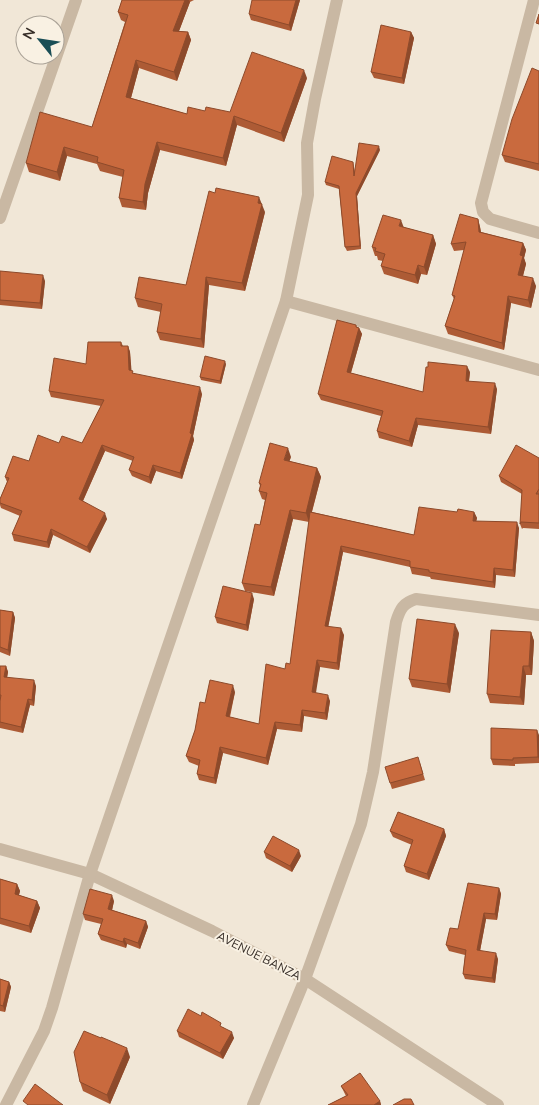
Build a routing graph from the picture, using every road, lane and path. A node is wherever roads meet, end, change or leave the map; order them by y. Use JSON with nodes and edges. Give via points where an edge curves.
{"nodes":[{"id":1,"x":76,"y":0,"type":"edge"},
{"id":2,"x":338,"y":0,"type":"edge"},
{"id":3,"x":534,"y":0,"type":"edge"},
{"id":4,"x":0,"y":218,"type":"edge"},
{"id":5,"x":539,"y":233,"type":"edge"},
{"id":6,"x":286,"y":301,"type":"junction"},
{"id":7,"x":539,"y":370,"type":"edge"},
{"id":8,"x":539,"y":615,"type":"edge"},
{"id":9,"x":0,"y":849,"type":"edge"},
{"id":10,"x":90,"y":874,"type":"junction"},
{"id":11,"x":305,"y":979,"type":"junction"},
{"id":12,"x":6,"y":1105,"type":"edge"},
{"id":13,"x":253,"y":1105,"type":"edge"},
{"id":14,"x":498,"y":1105,"type":"edge"}],
"edges":[{"from":1,"to":4,"type":"street"},
{"from":2,"to":6,"type":"street","via":[[307,143],[308,195]]},
{"from":3,"to":5,"type":"street","via":[[481,203],[483,212],[490,219]]},
{"from":6,"to":7,"type":"street"},
{"from":6,"to":10,"type":"street"},
{"from":8,"to":11,"type":"street","via":[[416,599],[406,602],[399,610],[373,772],[361,824]]},
{"from":9,"to":10,"type":"street","name":"AVENUE BANZA"},
{"from":10,"to":11,"type":"street","name":"AVENUE BANZA"},
{"from":10,"to":12,"type":"street","via":[[44,1031]]},
{"from":11,"to":13,"type":"street"},
{"from":11,"to":14,"type":"street","name":"AVENUE BANZA"}]}
